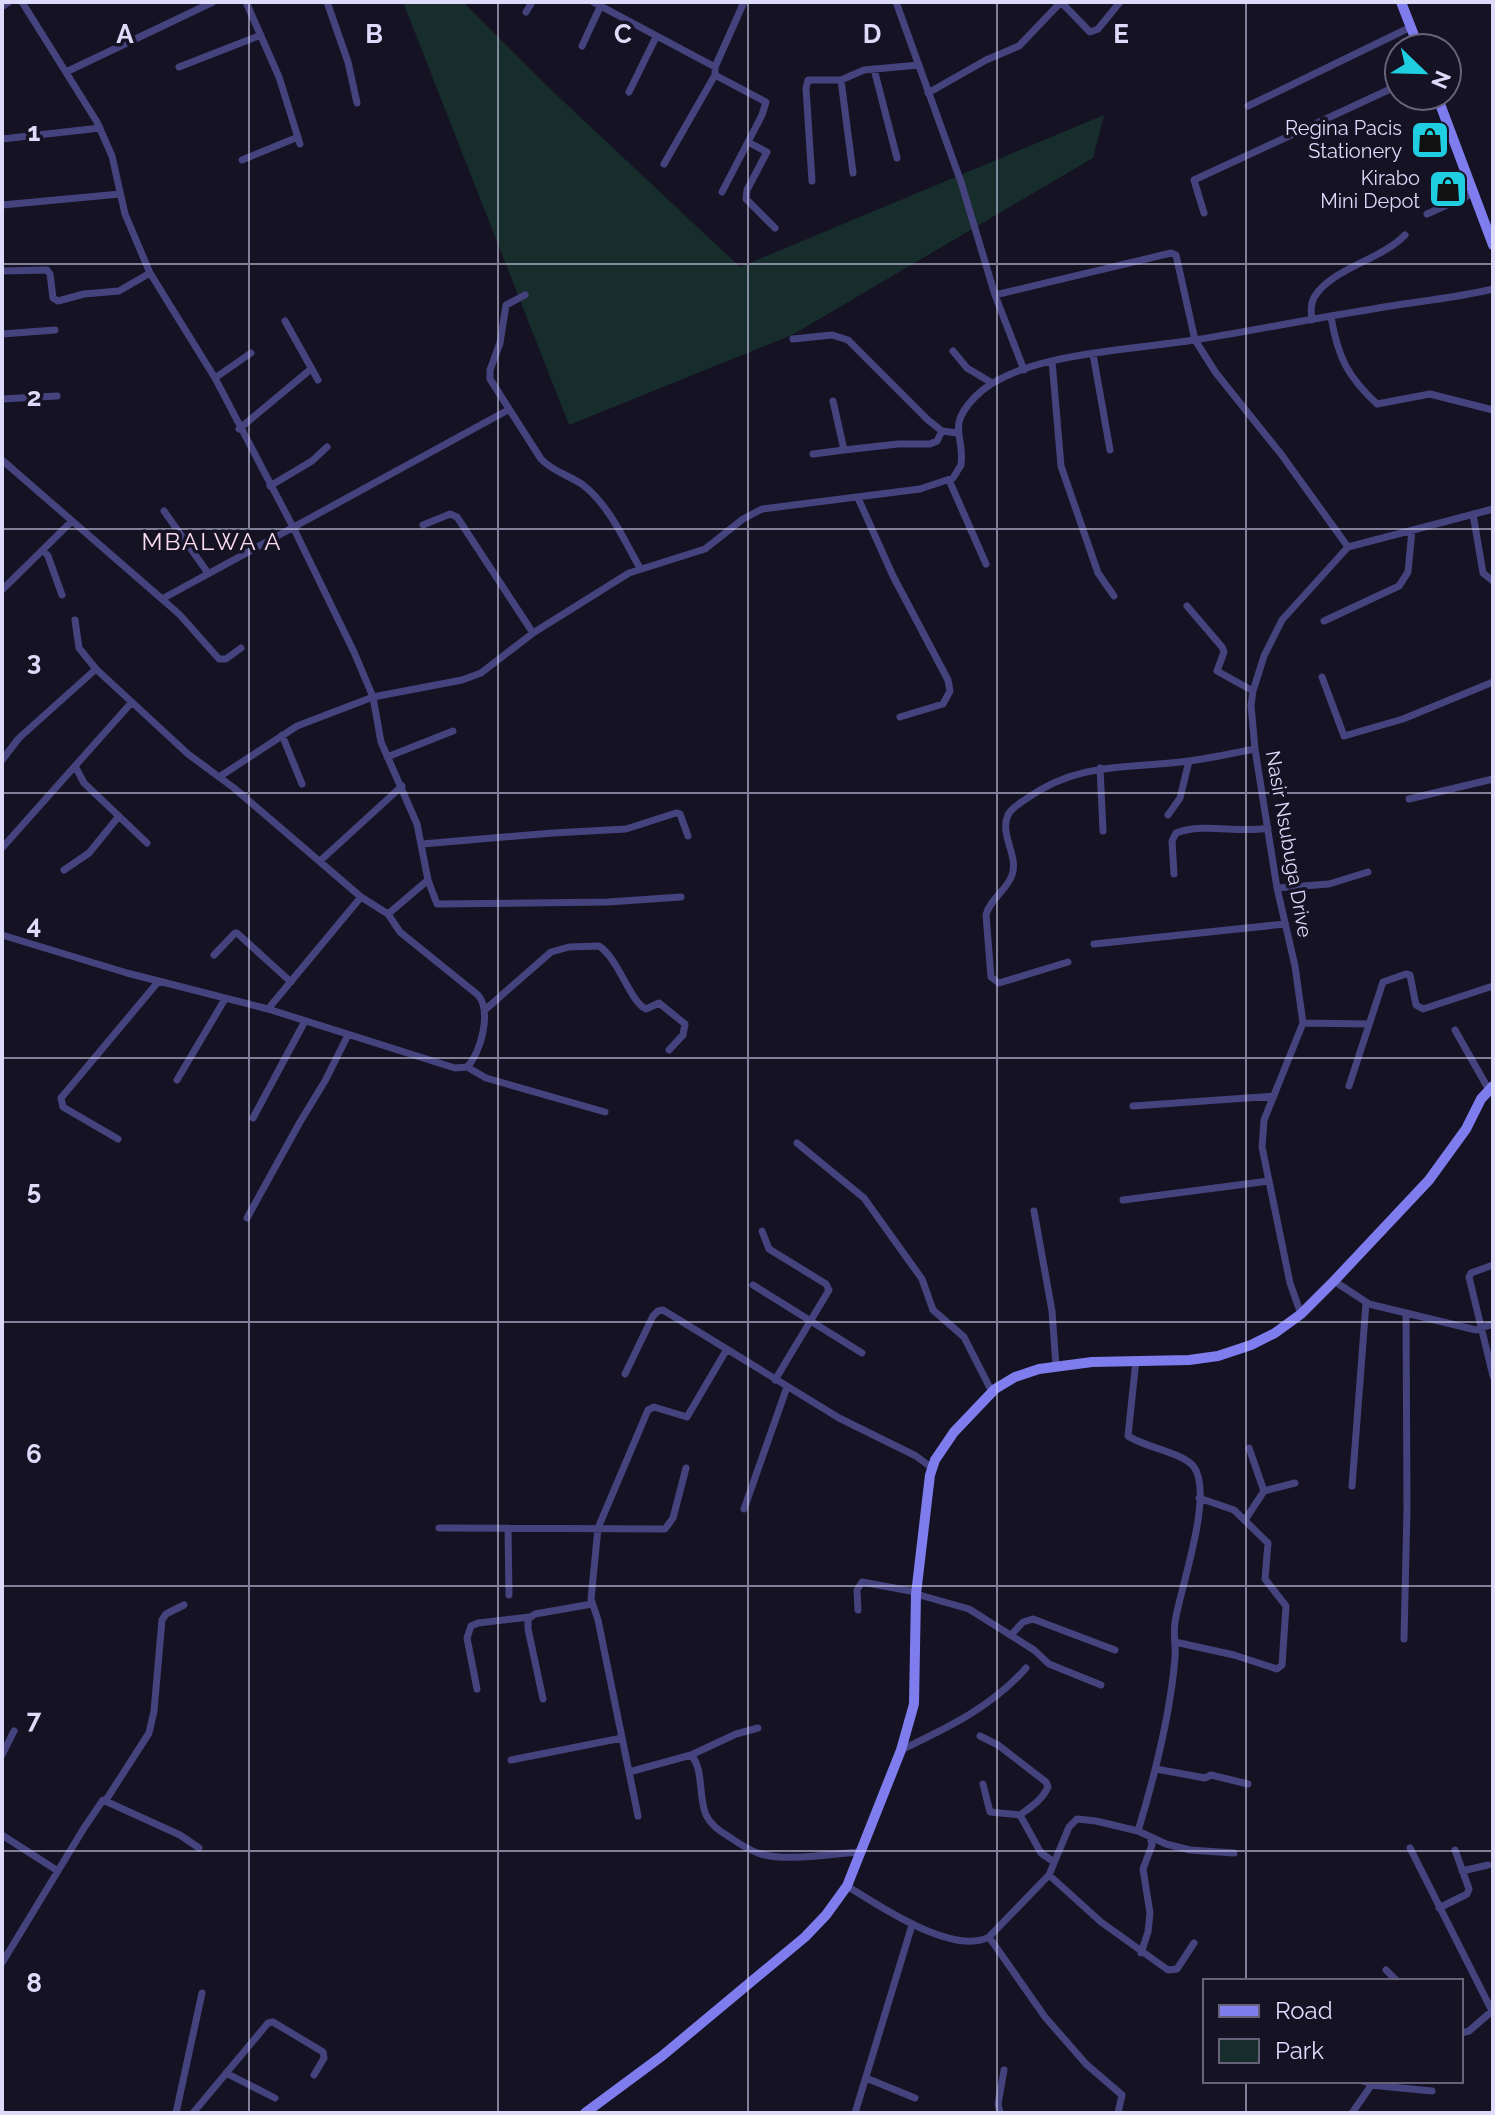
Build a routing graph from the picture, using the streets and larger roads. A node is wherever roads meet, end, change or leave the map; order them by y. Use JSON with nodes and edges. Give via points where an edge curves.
{"nodes":[{"id":1,"x":9,"y":2,"type":"edge"},
{"id":2,"x":22,"y":2,"type":"edge"},
{"id":3,"x":246,"y":2,"type":"edge"},
{"id":4,"x":327,"y":2,"type":"edge"},
{"id":5,"x":532,"y":2,"type":"edge"},
{"id":6,"x":744,"y":2,"type":"edge"},
{"id":7,"x":896,"y":2,"type":"edge"},
{"id":8,"x":1061,"y":2,"type":"edge"},
{"id":9,"x":1120,"y":2,"type":"edge"},
{"id":10,"x":1401,"y":2,"type":"edge"},
{"id":11,"x":208,"y":3,"type":"edge"},
{"id":12,"x":597,"y":4,"type":"edge"},
{"id":13,"x":2,"y":7,"type":"edge"},
{"id":14,"x":526,"y":12,"type":"dead end"},
{"id":15,"x":1411,"y":27,"type":"junction"},
{"id":16,"x":1413,"y":32,"type":"edge"},
{"id":17,"x":261,"y":35,"type":"junction"},
{"id":18,"x":656,"y":37,"type":"junction"},
{"id":19,"x":582,"y":46,"type":"dead end"},
{"id":20,"x":919,"y":65,"type":"junction"},
{"id":21,"x":179,"y":67,"type":"dead end"},
{"id":22,"x":874,"y":69,"type":"junction"},
{"id":23,"x":715,"y":71,"type":"junction"},
{"id":24,"x":66,"y":72,"type":"junction"},
{"id":25,"x":841,"y":80,"type":"junction"},
{"id":26,"x":629,"y":92,"type":"dead end"},
{"id":27,"x":1383,"y":92,"type":"edge"},
{"id":28,"x":928,"y":93,"type":"junction"},
{"id":29,"x":357,"y":103,"type":"dead end"},
{"id":30,"x":1248,"y":106,"type":"dead end"},
{"id":31,"x":1443,"y":112,"type":"edge"},
{"id":32,"x":100,"y":128,"type":"junction"},
{"id":33,"x":2,"y":139,"type":"edge"},
{"id":34,"x":748,"y":142,"type":"junction"},
{"id":35,"x":897,"y":158,"type":"dead end"},
{"id":36,"x":242,"y":160,"type":"dead end"},
{"id":37,"x":664,"y":164,"type":"dead end"},
{"id":38,"x":853,"y":173,"type":"dead end"},
{"id":39,"x":812,"y":181,"type":"dead end"},
{"id":40,"x":722,"y":192,"type":"dead end"},
{"id":41,"x":1474,"y":193,"type":"junction"},
{"id":42,"x":120,"y":194,"type":"junction"},
{"id":43,"x":2,"y":205,"type":"edge"},
{"id":44,"x":1204,"y":213,"type":"dead end"},
{"id":45,"x":1427,"y":214,"type":"dead end"},
{"id":46,"x":775,"y":228,"type":"dead end"},
{"id":47,"x":1405,"y":235,"type":"dead end"},
{"id":48,"x":1493,"y":245,"type":"edge"},
{"id":49,"x":2,"y":271,"type":"edge"},
{"id":50,"x":150,"y":273,"type":"junction"},
{"id":51,"x":1493,"y":289,"type":"edge"},
{"id":52,"x":525,"y":295,"type":"dead end"},
{"id":53,"x":995,"y":295,"type":"junction"},
{"id":54,"x":1331,"y":317,"type":"junction"},
{"id":55,"x":1312,"y":320,"type":"junction"},
{"id":56,"x":285,"y":321,"type":"dead end"},
{"id":57,"x":55,"y":330,"type":"dead end"},
{"id":58,"x":2,"y":334,"type":"edge"},
{"id":59,"x":793,"y":339,"type":"dead end"},
{"id":60,"x":1195,"y":340,"type":"junction"},
{"id":61,"x":953,"y":351,"type":"dead end"},
{"id":62,"x":251,"y":353,"type":"dead end"},
{"id":63,"x":1093,"y":354,"type":"junction"},
{"id":64,"x":1052,"y":361,"type":"junction"},
{"id":65,"x":311,"y":369,"type":"junction"},
{"id":66,"x":1024,"y":370,"type":"junction"},
{"id":67,"x":215,"y":378,"type":"junction"},
{"id":68,"x":318,"y":380,"type":"dead end"},
{"id":69,"x":992,"y":383,"type":"junction"},
{"id":70,"x":57,"y":396,"type":"dead end"},
{"id":71,"x":2,"y":399,"type":"edge"},
{"id":72,"x":833,"y":401,"type":"dead end"},
{"id":73,"x":508,"y":410,"type":"junction"},
{"id":74,"x":1493,"y":410,"type":"edge"},
{"id":75,"x":239,"y":429,"type":"junction"},
{"id":76,"x":942,"y":431,"type":"junction"},
{"id":77,"x":957,"y":433,"type":"junction"},
{"id":78,"x":327,"y":447,"type":"dead end"},
{"id":79,"x":844,"y":450,"type":"junction"},
{"id":80,"x":1110,"y":450,"type":"dead end"},
{"id":81,"x":813,"y":454,"type":"dead end"},
{"id":82,"x":2,"y":460,"type":"edge"},
{"id":83,"x":949,"y":480,"type":"junction"},
{"id":84,"x":270,"y":486,"type":"junction"},
{"id":85,"x":858,"y":498,"type":"junction"},
{"id":86,"x":1493,"y":509,"type":"edge"},
{"id":87,"x":164,"y":511,"type":"dead end"},
{"id":88,"x":1473,"y":514,"type":"junction"},
{"id":89,"x":71,"y":522,"type":"junction"},
{"id":90,"x":423,"y":525,"type":"dead end"},
{"id":91,"x":293,"y":527,"type":"junction"},
{"id":92,"x":1412,"y":530,"type":"junction"},
{"id":93,"x":1348,"y":547,"type":"junction"},
{"id":94,"x":43,"y":550,"type":"junction"},
{"id":95,"x":986,"y":564,"type":"dead end"},
{"id":96,"x":640,"y":568,"type":"junction"},
{"id":97,"x":208,"y":573,"type":"junction"},
{"id":98,"x":1493,"y":581,"type":"edge"},
{"id":99,"x":2,"y":590,"type":"edge"},
{"id":100,"x":62,"y":595,"type":"dead end"},
{"id":101,"x":1114,"y":596,"type":"dead end"},
{"id":102,"x":162,"y":599,"type":"junction"},
{"id":103,"x":1187,"y":606,"type":"dead end"},
{"id":104,"x":75,"y":620,"type":"dead end"},
{"id":105,"x":1324,"y":621,"type":"dead end"},
{"id":106,"x":533,"y":633,"type":"junction"},
{"id":107,"x":241,"y":648,"type":"dead end"},
{"id":108,"x":96,"y":669,"type":"junction"},
{"id":109,"x":1322,"y":677,"type":"dead end"},
{"id":110,"x":1493,"y":682,"type":"edge"},
{"id":111,"x":1253,"y":691,"type":"junction"},
{"id":112,"x":373,"y":697,"type":"junction"},
{"id":113,"x":132,"y":702,"type":"junction"},
{"id":114,"x":900,"y":717,"type":"dead end"},
{"id":115,"x":453,"y":731,"type":"dead end"},
{"id":116,"x":282,"y":735,"type":"junction"},
{"id":117,"x":1255,"y":749,"type":"junction"},
{"id":118,"x":387,"y":757,"type":"junction"},
{"id":119,"x":2,"y":760,"type":"edge"},
{"id":120,"x":1189,"y":761,"type":"junction"},
{"id":121,"x":75,"y":766,"type":"junction"},
{"id":122,"x":1100,"y":768,"type":"junction"},
{"id":123,"x":219,"y":777,"type":"junction"},
{"id":124,"x":1493,"y":779,"type":"edge"},
{"id":125,"x":302,"y":784,"type":"dead end"},
{"id":126,"x":402,"y":786,"type":"junction"},
{"id":127,"x":1409,"y":799,"type":"dead end"},
{"id":128,"x":1168,"y":815,"type":"dead end"},
{"id":129,"x":119,"y":816,"type":"junction"},
{"id":130,"x":1268,"y":828,"type":"junction"},
{"id":131,"x":1103,"y":831,"type":"dead end"},
{"id":132,"x":688,"y":836,"type":"dead end"},
{"id":133,"x":147,"y":843,"type":"dead end"},
{"id":134,"x":422,"y":844,"type":"junction"},
{"id":135,"x":2,"y":848,"type":"edge"},
{"id":136,"x":320,"y":861,"type":"junction"},
{"id":137,"x":64,"y":870,"type":"dead end"},
{"id":138,"x":1368,"y":872,"type":"dead end"},
{"id":139,"x":1174,"y":874,"type":"dead end"},
{"id":140,"x":428,"y":880,"type":"junction"},
{"id":141,"x":1277,"y":888,"type":"junction"},
{"id":142,"x":361,"y":897,"type":"junction"},
{"id":143,"x":681,"y":897,"type":"dead end"},
{"id":144,"x":388,"y":914,"type":"junction"},
{"id":145,"x":1285,"y":924,"type":"junction"},
{"id":146,"x":2,"y":935,"type":"edge"},
{"id":147,"x":1094,"y":944,"type":"dead end"},
{"id":148,"x":214,"y":955,"type":"dead end"},
{"id":149,"x":1068,"y":962,"type":"dead end"},
{"id":150,"x":158,"y":982,"type":"junction"},
{"id":151,"x":291,"y":982,"type":"junction"},
{"id":152,"x":1493,"y":986,"type":"edge"},
{"id":153,"x":225,"y":999,"type":"junction"},
{"id":154,"x":268,"y":1009,"type":"junction"},
{"id":155,"x":486,"y":1009,"type":"junction"},
{"id":156,"x":305,"y":1021,"type":"junction"},
{"id":157,"x":1303,"y":1023,"type":"junction"},
{"id":158,"x":1368,"y":1024,"type":"junction"},
{"id":159,"x":1455,"y":1030,"type":"dead end"},
{"id":160,"x":348,"y":1035,"type":"junction"},
{"id":161,"x":669,"y":1050,"type":"dead end"},
{"id":162,"x":467,"y":1067,"type":"junction"},
{"id":163,"x":177,"y":1080,"type":"dead end"},
{"id":164,"x":1349,"y":1086,"type":"dead end"},
{"id":165,"x":1491,"y":1088,"type":"edge"},
{"id":166,"x":1274,"y":1096,"type":"junction"},
{"id":167,"x":1133,"y":1106,"type":"dead end"},
{"id":168,"x":605,"y":1112,"type":"dead end"},
{"id":169,"x":253,"y":1118,"type":"dead end"},
{"id":170,"x":118,"y":1139,"type":"dead end"},
{"id":171,"x":797,"y":1143,"type":"dead end"},
{"id":172,"x":1269,"y":1181,"type":"junction"},
{"id":173,"x":1123,"y":1200,"type":"dead end"},
{"id":174,"x":1034,"y":1211,"type":"dead end"},
{"id":175,"x":247,"y":1218,"type":"dead end"},
{"id":176,"x":762,"y":1231,"type":"dead end"},
{"id":177,"x":1493,"y":1265,"type":"edge"},
{"id":178,"x":1334,"y":1281,"type":"junction"},
{"id":179,"x":753,"y":1285,"type":"dead end"},
{"id":180,"x":1366,"y":1303,"type":"junction"},
{"id":181,"x":1406,"y":1313,"type":"junction"},
{"id":182,"x":1301,"y":1314,"type":"junction"},
{"id":183,"x":811,"y":1322,"type":"junction"},
{"id":184,"x":1493,"y":1324,"type":"edge"},
{"id":185,"x":1481,"y":1330,"type":"junction"},
{"id":186,"x":727,"y":1349,"type":"junction"},
{"id":187,"x":862,"y":1353,"type":"dead end"},
{"id":188,"x":1136,"y":1360,"type":"junction"},
{"id":189,"x":1056,"y":1366,"type":"junction"},
{"id":190,"x":625,"y":1374,"type":"dead end"},
{"id":191,"x":1493,"y":1376,"type":"edge"},
{"id":192,"x":775,"y":1380,"type":"junction"},
{"id":193,"x":787,"y":1387,"type":"junction"},
{"id":194,"x":992,"y":1392,"type":"junction"},
{"id":195,"x":1249,"y":1448,"type":"dead end"},
{"id":196,"x":686,"y":1468,"type":"dead end"},
{"id":197,"x":932,"y":1468,"type":"junction"},
{"id":198,"x":1295,"y":1483,"type":"dead end"},
{"id":199,"x":1352,"y":1486,"type":"dead end"},
{"id":200,"x":1264,"y":1491,"type":"junction"},
{"id":201,"x":1199,"y":1498,"type":"junction"},
{"id":202,"x":744,"y":1509,"type":"dead end"},
{"id":203,"x":1245,"y":1520,"type":"junction"},
{"id":204,"x":439,"y":1528,"type":"dead end"},
{"id":205,"x":508,"y":1528,"type":"junction"},
{"id":206,"x":598,"y":1528,"type":"junction"},
{"id":207,"x":916,"y":1593,"type":"junction"},
{"id":208,"x":509,"y":1595,"type":"dead end"},
{"id":209,"x":592,"y":1604,"type":"junction"},
{"id":210,"x":184,"y":1605,"type":"dead end"},
{"id":211,"x":858,"y":1610,"type":"dead end"},
{"id":212,"x":530,"y":1617,"type":"junction"},
{"id":213,"x":1011,"y":1635,"type":"junction"},
{"id":214,"x":1404,"y":1639,"type":"dead end"},
{"id":215,"x":1175,"y":1642,"type":"junction"},
{"id":216,"x":1115,"y":1650,"type":"dead end"},
{"id":217,"x":1026,"y":1668,"type":"dead end"},
{"id":218,"x":1101,"y":1685,"type":"dead end"},
{"id":219,"x":477,"y":1689,"type":"dead end"},
{"id":220,"x":543,"y":1699,"type":"dead end"},
{"id":221,"x":758,"y":1728,"type":"dead end"},
{"id":222,"x":14,"y":1731,"type":"dead end"},
{"id":223,"x":980,"y":1736,"type":"dead end"},
{"id":224,"x":622,"y":1738,"type":"junction"},
{"id":225,"x":901,"y":1750,"type":"junction"},
{"id":226,"x":2,"y":1755,"type":"edge"},
{"id":227,"x":691,"y":1755,"type":"junction"},
{"id":228,"x":511,"y":1760,"type":"dead end"},
{"id":229,"x":1156,"y":1769,"type":"junction"},
{"id":230,"x":629,"y":1772,"type":"junction"},
{"id":231,"x":983,"y":1784,"type":"dead end"},
{"id":232,"x":1248,"y":1784,"type":"dead end"},
{"id":233,"x":106,"y":1800,"type":"junction"},
{"id":234,"x":1020,"y":1815,"type":"junction"},
{"id":235,"x":638,"y":1816,"type":"dead end"},
{"id":236,"x":1138,"y":1831,"type":"junction"},
{"id":237,"x":2,"y":1835,"type":"edge"},
{"id":238,"x":1150,"y":1837,"type":"junction"},
{"id":239,"x":199,"y":1848,"type":"dead end"},
{"id":240,"x":1410,"y":1848,"type":"dead end"},
{"id":241,"x":1455,"y":1850,"type":"dead end"},
{"id":242,"x":862,"y":1852,"type":"junction"},
{"id":243,"x":1234,"y":1853,"type":"dead end"},
{"id":244,"x":1054,"y":1862,"type":"junction"},
{"id":245,"x":1488,"y":1865,"type":"dead end"},
{"id":246,"x":58,"y":1871,"type":"junction"},
{"id":247,"x":1462,"y":1871,"type":"junction"},
{"id":248,"x":1049,"y":1875,"type":"junction"},
{"id":249,"x":847,"y":1886,"type":"junction"},
{"id":250,"x":1439,"y":1908,"type":"junction"},
{"id":251,"x":912,"y":1925,"type":"junction"},
{"id":252,"x":989,"y":1937,"type":"junction"},
{"id":253,"x":1194,"y":1943,"type":"dead end"},
{"id":254,"x":1141,"y":1953,"type":"junction"},
{"id":255,"x":2,"y":1963,"type":"edge"},
{"id":256,"x":1386,"y":1970,"type":"dead end"},
{"id":257,"x":1395,"y":1979,"type":"edge"},
{"id":258,"x":202,"y":1993,"type":"dead end"},
{"id":259,"x":1492,"y":2012,"type":"edge"},
{"id":260,"x":1463,"y":2032,"type":"edge"},
{"id":261,"x":1004,"y":2070,"type":"dead end"},
{"id":262,"x":226,"y":2073,"type":"junction"},
{"id":263,"x":314,"y":2075,"type":"dead end"},
{"id":264,"x":866,"y":2078,"type":"junction"},
{"id":265,"x":1366,"y":2083,"type":"edge"},
{"id":266,"x":1432,"y":2091,"type":"dead end"},
{"id":267,"x":275,"y":2098,"type":"dead end"},
{"id":268,"x":915,"y":2098,"type":"dead end"},
{"id":269,"x":176,"y":2113,"type":"edge"},
{"id":270,"x":193,"y":2113,"type":"edge"},
{"id":271,"x":585,"y":2113,"type":"edge"},
{"id":272,"x":855,"y":2113,"type":"edge"},
{"id":273,"x":1000,"y":2113,"type":"edge"},
{"id":274,"x":1118,"y":2113,"type":"edge"},
{"id":275,"x":1352,"y":2113,"type":"edge"}],
"edges":[{"from":1,"to":13,"type":"street"},
{"from":2,"to":24,"type":"street"},
{"from":3,"to":17,"type":"street"},
{"from":4,"to":29,"type":"street"},
{"from":5,"to":14,"type":"street"},
{"from":6,"to":23,"type":"street"},
{"from":7,"to":20,"type":"street"},
{"from":8,"to":9,"type":"street","via":[[1090,32]]},
{"from":8,"to":28,"type":"street","via":[[1019,46]]},
{"from":10,"to":15,"type":"street"},
{"from":11,"to":24,"type":"street"},
{"from":12,"to":18,"type":"street"},
{"from":12,"to":19,"type":"street"},
{"from":15,"to":16,"type":"street"},
{"from":15,"to":30,"type":"street"},
{"from":17,"to":21,"type":"street"},
{"from":17,"to":36,"type":"street","via":[[299,141]]},
{"from":18,"to":23,"type":"street"},
{"from":18,"to":26,"type":"street"},
{"from":20,"to":22,"type":"street"},
{"from":20,"to":28,"type":"street"},
{"from":22,"to":25,"type":"street"},
{"from":22,"to":35,"type":"street"},
{"from":23,"to":34,"type":"street","via":[[766,102]]},
{"from":23,"to":37,"type":"street"},
{"from":24,"to":32,"type":"street"},
{"from":25,"to":38,"type":"street"},
{"from":25,"to":39,"type":"street","via":[[808,80]]},
{"from":27,"to":44,"type":"street","via":[[1194,180]]},
{"from":28,"to":53,"type":"street"},
{"from":31,"to":41,"type":"street"},
{"from":32,"to":33,"type":"street"},
{"from":32,"to":42,"type":"street"},
{"from":34,"to":40,"type":"street"},
{"from":34,"to":46,"type":"street","via":[[767,152],[746,199]]},
{"from":41,"to":45,"type":"street"},
{"from":41,"to":48,"type":"street"},
{"from":42,"to":43,"type":"street"},
{"from":42,"to":50,"type":"street"},
{"from":47,"to":55,"type":"street","via":[[1322,288],[1311,304]]},
{"from":49,"to":50,"type":"street","via":[[47,270],[58,301],[119,291]]},
{"from":50,"to":67,"type":"street"},
{"from":51,"to":54,"type":"street"},
{"from":52,"to":73,"type":"street","via":[[506,305],[490,370]]},
{"from":53,"to":60,"type":"street","via":[[1174,253]]},
{"from":53,"to":66,"type":"street"},
{"from":54,"to":55,"type":"street"},
{"from":54,"to":74,"type":"street","via":[[1343,364],[1377,404],[1430,394]]},
{"from":55,"to":60,"type":"street"},
{"from":56,"to":65,"type":"street"},
{"from":57,"to":58,"type":"street"},
{"from":59,"to":76,"type":"street","via":[[832,335],[848,340]]},
{"from":60,"to":63,"type":"street"},
{"from":60,"to":93,"type":"street"},
{"from":61,"to":69,"type":"street","via":[[967,368]]},
{"from":62,"to":67,"type":"street"},
{"from":63,"to":64,"type":"street"},
{"from":63,"to":80,"type":"street"},
{"from":64,"to":66,"type":"street"},
{"from":64,"to":101,"type":"street","via":[[1061,466],[1098,573]]},
{"from":65,"to":68,"type":"street"},
{"from":65,"to":75,"type":"street"},
{"from":66,"to":69,"type":"street"},
{"from":67,"to":75,"type":"street"},
{"from":69,"to":77,"type":"street","via":[[963,412]]},
{"from":70,"to":71,"type":"street"},
{"from":72,"to":79,"type":"street"},
{"from":73,"to":91,"type":"street"},
{"from":73,"to":96,"type":"street","via":[[550,469],[585,487],[611,517]]},
{"from":75,"to":84,"type":"street"},
{"from":76,"to":77,"type":"street"},
{"from":76,"to":79,"type":"street","via":[[930,444]]},
{"from":77,"to":83,"type":"street","via":[[961,465]]},
{"from":78,"to":84,"type":"street"},
{"from":79,"to":81,"type":"street"},
{"from":82,"to":89,"type":"street"},
{"from":83,"to":85,"type":"street"},
{"from":83,"to":95,"type":"street"},
{"from":84,"to":91,"type":"street"},
{"from":85,"to":96,"type":"street","via":[[762,509],[705,549]]},
{"from":85,"to":114,"type":"street","via":[[948,680],[950,691],[943,704]]},
{"from":86,"to":88,"type":"street"},
{"from":87,"to":97,"type":"street"},
{"from":88,"to":92,"type":"street"},
{"from":88,"to":98,"type":"street","via":[[1483,573]]},
{"from":89,"to":94,"type":"street"},
{"from":89,"to":102,"type":"street"},
{"from":90,"to":106,"type":"street","via":[[450,514],[457,517]]},
{"from":91,"to":97,"type":"street"},
{"from":91,"to":112,"type":"street"},
{"from":92,"to":93,"type":"street"},
{"from":92,"to":105,"type":"street","via":[[1408,572],[1399,586]]},
{"from":93,"to":111,"type":"street","name":"Nasir Nsubuga Drive","via":[[1282,620]]},
{"from":94,"to":99,"type":"street"},
{"from":94,"to":100,"type":"street"},
{"from":96,"to":106,"type":"street"},
{"from":97,"to":102,"type":"street"},
{"from":102,"to":107,"type":"street","via":[[219,659]]},
{"from":103,"to":111,"type":"street","via":[[1222,647],[1217,671]]},
{"from":104,"to":108,"type":"street","via":[[79,648]]},
{"from":106,"to":112,"type":"street","via":[[481,673]]},
{"from":108,"to":113,"type":"street"},
{"from":108,"to":119,"type":"street"},
{"from":109,"to":110,"type":"street","via":[[1344,736],[1403,719]]},
{"from":111,"to":117,"type":"street","name":"Nasir Nsubuga Drive"},
{"from":112,"to":116,"type":"street"},
{"from":112,"to":118,"type":"street"},
{"from":113,"to":121,"type":"street"},
{"from":113,"to":123,"type":"street"},
{"from":115,"to":118,"type":"street"},
{"from":116,"to":123,"type":"street"},
{"from":116,"to":125,"type":"street"},
{"from":117,"to":120,"type":"street"},
{"from":117,"to":130,"type":"street","name":"Nasir Nsubuga Drive"},
{"from":118,"to":126,"type":"street"},
{"from":120,"to":122,"type":"street"},
{"from":120,"to":128,"type":"street","via":[[1180,798]]},
{"from":121,"to":129,"type":"street","via":[[84,783]]},
{"from":121,"to":135,"type":"street"},
{"from":122,"to":131,"type":"street"},
{"from":122,"to":149,"type":"street","via":[[1054,781],[1008,813],[1014,871],[986,915],[989,971],[996,983]]},
{"from":123,"to":136,"type":"street"},
{"from":124,"to":127,"type":"street"},
{"from":126,"to":134,"type":"street"},
{"from":126,"to":136,"type":"street"},
{"from":129,"to":133,"type":"street"},
{"from":129,"to":137,"type":"street","via":[[89,853]]},
{"from":130,"to":139,"type":"street","via":[[1176,833]]},
{"from":130,"to":141,"type":"street","name":"Nasir Nsubuga Drive"},
{"from":132,"to":134,"type":"street","via":[[675,813],[626,829]]},
{"from":134,"to":140,"type":"street"},
{"from":136,"to":142,"type":"street"},
{"from":138,"to":141,"type":"street","via":[[1323,885]]},
{"from":140,"to":143,"type":"street","via":[[437,904],[443,905]]},
{"from":140,"to":144,"type":"street"},
{"from":141,"to":145,"type":"street","name":"Nasir Nsubuga Drive"},
{"from":142,"to":144,"type":"street"},
{"from":142,"to":151,"type":"street"},
{"from":144,"to":155,"type":"street","via":[[400,932],[478,995]]},
{"from":145,"to":147,"type":"street"},
{"from":145,"to":157,"type":"street","name":"Nasir Nsubuga Drive"},
{"from":146,"to":150,"type":"street"},
{"from":148,"to":151,"type":"street","via":[[237,933]]},
{"from":150,"to":153,"type":"street"},
{"from":150,"to":170,"type":"street","via":[[61,1098],[63,1107]]},
{"from":151,"to":154,"type":"street"},
{"from":152,"to":158,"type":"street","via":[[1421,1009],[1406,974],[1383,982]]},
{"from":153,"to":154,"type":"street"},
{"from":153,"to":163,"type":"street"},
{"from":154,"to":156,"type":"street"},
{"from":155,"to":161,"type":"street","via":[[551,952],[599,946],[640,1006],[662,1004],[685,1024],[683,1035]]},
{"from":155,"to":162,"type":"street"},
{"from":156,"to":160,"type":"street"},
{"from":156,"to":169,"type":"street"},
{"from":157,"to":158,"type":"street"},
{"from":157,"to":166,"type":"street","name":"Nasir Nsubuga Drive"},
{"from":158,"to":164,"type":"street"},
{"from":159,"to":165,"type":"street"},
{"from":160,"to":162,"type":"street","via":[[455,1068]]},
{"from":160,"to":175,"type":"street"},
{"from":162,"to":168,"type":"street","via":[[486,1078]]},
{"from":165,"to":178,"type":"street","via":[[1429,1180]]},
{"from":166,"to":167,"type":"street"},
{"from":166,"to":172,"type":"street","name":"Nasir Nsubuga Drive","via":[[1262,1133]]},
{"from":171,"to":194,"type":"street","via":[[864,1198],[922,1279],[933,1310],[964,1337]]},
{"from":172,"to":173,"type":"street"},
{"from":172,"to":182,"type":"street","name":"Nasir Nsubuga Drive"},
{"from":174,"to":189,"type":"street"},
{"from":176,"to":183,"type":"street","via":[[769,1249],[826,1284],[827,1297]]},
{"from":177,"to":185,"type":"street","via":[[1469,1277]]},
{"from":178,"to":180,"type":"street"},
{"from":178,"to":182,"type":"street"},
{"from":179,"to":183,"type":"street"},
{"from":180,"to":181,"type":"street"},
{"from":180,"to":199,"type":"street"},
{"from":181,"to":185,"type":"street"},
{"from":181,"to":214,"type":"street"},
{"from":182,"to":188,"type":"street","via":[[1259,1342],[1218,1356]]},
{"from":183,"to":187,"type":"street"},
{"from":183,"to":192,"type":"street"},
{"from":184,"to":185,"type":"street"},
{"from":185,"to":191,"type":"street"},
{"from":186,"to":190,"type":"street","via":[[660,1310]]},
{"from":186,"to":192,"type":"street"},
{"from":186,"to":206,"type":"street","via":[[687,1417],[654,1407],[648,1410]]},
{"from":188,"to":189,"type":"street"},
{"from":188,"to":201,"type":"street","via":[[1128,1436],[1190,1463],[1197,1473]]},
{"from":189,"to":194,"type":"street","via":[[1015,1377]]},
{"from":192,"to":193,"type":"street"},
{"from":193,"to":197,"type":"street"},
{"from":193,"to":202,"type":"street"},
{"from":194,"to":197,"type":"street","via":[[954,1432]]},
{"from":195,"to":200,"type":"street"},
{"from":196,"to":206,"type":"street","via":[[672,1521],[665,1529]]},
{"from":197,"to":207,"type":"street"},
{"from":198,"to":200,"type":"street"},
{"from":200,"to":203,"type":"street"},
{"from":201,"to":203,"type":"street"},
{"from":201,"to":215,"type":"street"},
{"from":203,"to":215,"type":"street","via":[[1268,1543],[1265,1579],[1285,1602],[1282,1667]]},
{"from":204,"to":205,"type":"street"},
{"from":205,"to":206,"type":"street"},
{"from":205,"to":208,"type":"street"},
{"from":206,"to":209,"type":"street"},
{"from":207,"to":211,"type":"street","via":[[860,1582]]},
{"from":207,"to":213,"type":"street","via":[[960,1605]]},
{"from":207,"to":225,"type":"street","via":[[914,1704]]},
{"from":209,"to":212,"type":"street"},
{"from":209,"to":224,"type":"street"},
{"from":210,"to":233,"type":"street","via":[[162,1620],[149,1733]]},
{"from":212,"to":219,"type":"street","via":[[471,1626],[467,1638]]},
{"from":212,"to":220,"type":"street"},
{"from":213,"to":216,"type":"street","via":[[1033,1619]]},
{"from":213,"to":218,"type":"street","via":[[1049,1664]]},
{"from":215,"to":229,"type":"street"},
{"from":217,"to":225,"type":"street","via":[[968,1718]]},
{"from":221,"to":227,"type":"street"},
{"from":222,"to":226,"type":"street"},
{"from":223,"to":234,"type":"street","via":[[1048,1785],[1038,1802]]},
{"from":224,"to":228,"type":"street"},
{"from":224,"to":230,"type":"street"},
{"from":225,"to":242,"type":"street"},
{"from":227,"to":230,"type":"street"},
{"from":227,"to":242,"type":"street","via":[[711,1824],[739,1844],[782,1856]]},
{"from":229,"to":232,"type":"street"},
{"from":229,"to":236,"type":"street"},
{"from":230,"to":235,"type":"street"},
{"from":231,"to":234,"type":"street","via":[[990,1812]]},
{"from":233,"to":239,"type":"street"},
{"from":233,"to":246,"type":"street"},
{"from":234,"to":244,"type":"street","via":[[1041,1853]]},
{"from":236,"to":238,"type":"street"},
{"from":236,"to":244,"type":"street","via":[[1077,1819]]},
{"from":237,"to":246,"type":"street"},
{"from":238,"to":243,"type":"street","via":[[1190,1850]]},
{"from":238,"to":254,"type":"street","via":[[1143,1869],[1150,1913]]},
{"from":240,"to":250,"type":"street"},
{"from":241,"to":247,"type":"street"},
{"from":242,"to":249,"type":"street"},
{"from":244,"to":248,"type":"street"},
{"from":245,"to":247,"type":"street"},
{"from":246,"to":255,"type":"street"},
{"from":247,"to":250,"type":"street","via":[[1467,1894]]},
{"from":248,"to":252,"type":"street"},
{"from":248,"to":254,"type":"street"},
{"from":249,"to":251,"type":"street"},
{"from":249,"to":271,"type":"street","via":[[794,1947]]},
{"from":250,"to":259,"type":"street"},
{"from":251,"to":252,"type":"street","via":[[959,1939]]},
{"from":251,"to":264,"type":"street"},
{"from":252,"to":274,"type":"street","via":[[1045,2017],[1122,2095]]},
{"from":253,"to":254,"type":"street","via":[[1174,1970]]},
{"from":256,"to":257,"type":"street"},
{"from":258,"to":269,"type":"street"},
{"from":259,"to":260,"type":"street"},
{"from":261,"to":273,"type":"street"},
{"from":262,"to":263,"type":"street","via":[[273,2022],[324,2054]]},
{"from":262,"to":267,"type":"street"},
{"from":262,"to":270,"type":"street"},
{"from":264,"to":268,"type":"street"},
{"from":264,"to":272,"type":"street"},
{"from":265,"to":266,"type":"street"},
{"from":265,"to":275,"type":"street"}]}
